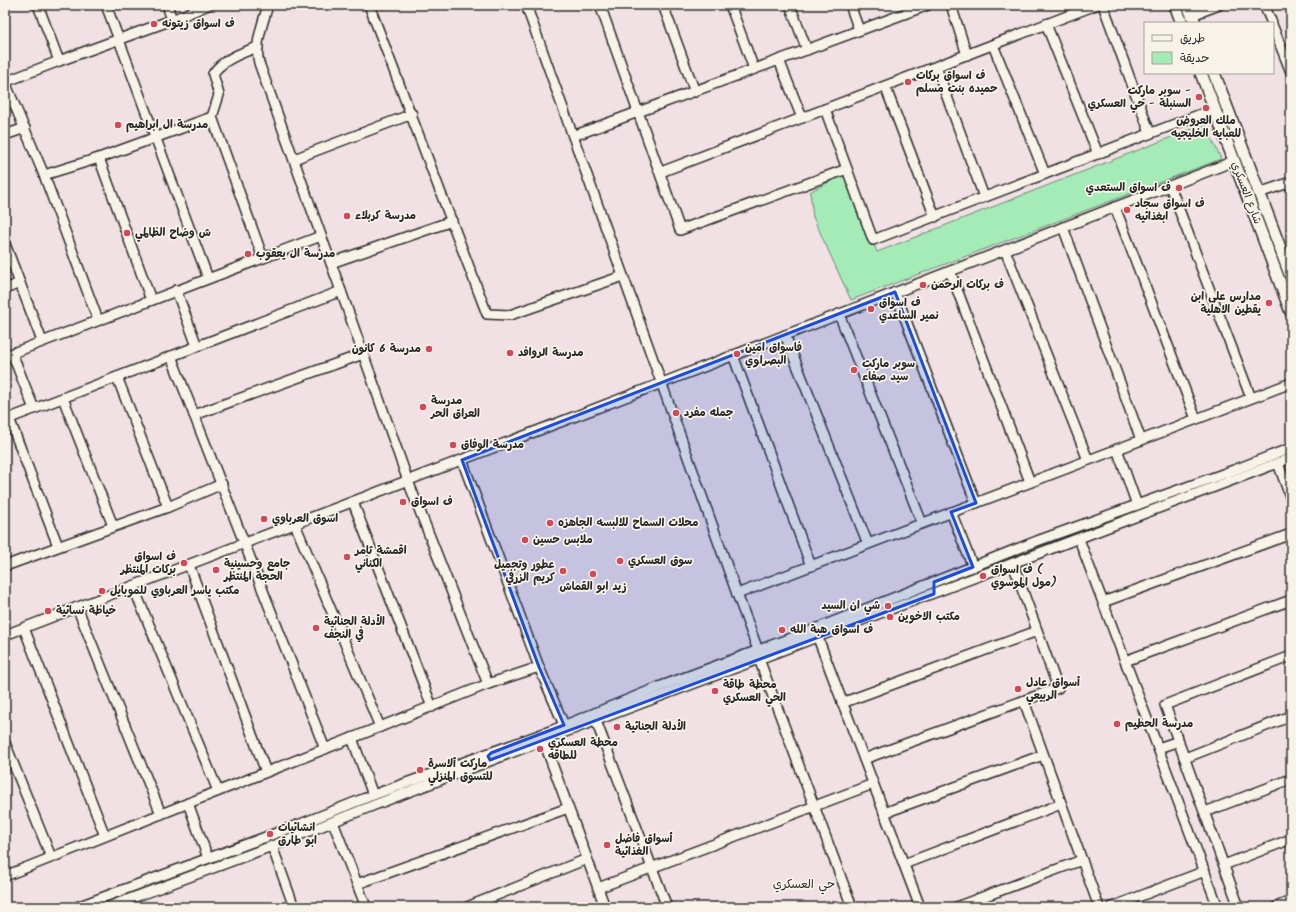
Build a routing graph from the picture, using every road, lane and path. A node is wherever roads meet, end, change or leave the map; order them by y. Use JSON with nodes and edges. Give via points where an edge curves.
{"nodes":[{"id":1,"x":38,"y":5,"type":"edge"},
{"id":2,"x":106,"y":5,"type":"edge"},
{"id":3,"x":167,"y":5,"type":"edge"},
{"id":4,"x":208,"y":5,"type":"edge"},
{"id":5,"x":268,"y":5,"type":"edge"},
{"id":6,"x":369,"y":5,"type":"edge"},
{"id":7,"x":526,"y":5,"type":"edge"},
{"id":8,"x":600,"y":5,"type":"edge"},
{"id":9,"x":663,"y":5,"type":"edge"},
{"id":10,"x":730,"y":5,"type":"edge"},
{"id":11,"x":790,"y":5,"type":"edge"},
{"id":12,"x":850,"y":5,"type":"edge"},
{"id":13,"x":928,"y":5,"type":"edge"},
{"id":14,"x":951,"y":5,"type":"edge"},
{"id":15,"x":1096,"y":5,"type":"edge"},
{"id":16,"x":1103,"y":5,"type":"edge"},
{"id":17,"x":1175,"y":5,"type":"edge"},
{"id":18,"x":1219,"y":5,"type":"edge"},
{"id":19,"x":1264,"y":5,"type":"edge"},
{"id":20,"x":915,"y":7,"type":"edge"},
{"id":21,"x":1192,"y":14,"type":"edge"},
{"id":22,"x":172,"y":20,"type":"junction"},
{"id":23,"x":1182,"y":22,"type":"edge"},
{"id":24,"x":1272,"y":22,"type":"edge"},
{"id":25,"x":1046,"y":24,"type":"junction"},
{"id":26,"x":859,"y":30,"type":"junction"},
{"id":27,"x":1274,"y":30,"type":"edge"},
{"id":28,"x":119,"y":39,"type":"junction"},
{"id":29,"x":993,"y":45,"type":"junction"},
{"id":30,"x":258,"y":47,"type":"junction"},
{"id":31,"x":807,"y":50,"type":"junction"},
{"id":32,"x":967,"y":55,"type":"junction"},
{"id":33,"x":779,"y":60,"type":"junction"},
{"id":34,"x":59,"y":61,"type":"junction"},
{"id":35,"x":936,"y":67,"type":"junction"},
{"id":36,"x":754,"y":70,"type":"junction"},
{"id":37,"x":1291,"y":72,"type":"edge"},
{"id":38,"x":1201,"y":74,"type":"edge"},
{"id":39,"x":1214,"y":74,"type":"edge"},
{"id":40,"x":5,"y":82,"type":"edge"},
{"id":41,"x":885,"y":86,"type":"junction"},
{"id":42,"x":695,"y":92,"type":"junction"},
{"id":43,"x":825,"y":109,"type":"junction"},
{"id":44,"x":1214,"y":109,"type":"junction"},
{"id":45,"x":638,"y":112,"type":"junction"},
{"id":46,"x":412,"y":114,"type":"junction"},
{"id":47,"x":212,"y":117,"type":"junction"},
{"id":48,"x":802,"y":118,"type":"junction"},
{"id":49,"x":25,"y":128,"type":"junction"},
{"id":50,"x":1150,"y":133,"type":"junction"},
{"id":51,"x":5,"y":135,"type":"edge"},
{"id":52,"x":573,"y":136,"type":"junction"},
{"id":53,"x":154,"y":137,"type":"junction"},
{"id":54,"x":1098,"y":154,"type":"junction"},
{"id":55,"x":99,"y":158,"type":"junction"},
{"id":56,"x":294,"y":159,"type":"junction"},
{"id":57,"x":1234,"y":161,"type":"junction"},
{"id":58,"x":847,"y":169,"type":"junction"},
{"id":59,"x":661,"y":172,"type":"junction"},
{"id":60,"x":1045,"y":174,"type":"junction"},
{"id":61,"x":44,"y":175,"type":"junction"},
{"id":62,"x":1291,"y":182,"type":"edge"},
{"id":63,"x":1170,"y":186,"type":"junction"},
{"id":64,"x":1259,"y":193,"type":"junction"},
{"id":65,"x":984,"y":197,"type":"junction"},
{"id":66,"x":1115,"y":207,"type":"junction"},
{"id":67,"x":935,"y":216,"type":"junction"},
{"id":68,"x":452,"y":221,"type":"junction"},
{"id":69,"x":1063,"y":227,"type":"junction"},
{"id":70,"x":321,"y":236,"type":"junction"},
{"id":71,"x":5,"y":244,"type":"edge"},
{"id":72,"x":1005,"y":250,"type":"junction"},
{"id":73,"x":263,"y":258,"type":"junction"},
{"id":74,"x":331,"y":263,"type":"junction"},
{"id":75,"x":1289,"y":264,"type":"edge"},
{"id":76,"x":950,"y":271,"type":"junction"},
{"id":77,"x":623,"y":276,"type":"junction"},
{"id":78,"x":1291,"y":277,"type":"edge"},
{"id":79,"x":208,"y":278,"type":"junction"},
{"id":80,"x":20,"y":283,"type":"junction"},
{"id":81,"x":5,"y":289,"type":"edge"},
{"id":82,"x":176,"y":290,"type":"junction"},
{"id":83,"x":341,"y":291,"type":"junction"},
{"id":84,"x":895,"y":292,"type":"junction"},
{"id":85,"x":151,"y":300,"type":"junction"},
{"id":86,"x":1290,"y":309,"type":"edge"},
{"id":87,"x":839,"y":314,"type":"junction"},
{"id":88,"x":98,"y":320,"type":"junction"},
{"id":89,"x":784,"y":335,"type":"junction"},
{"id":90,"x":42,"y":341,"type":"junction"},
{"id":91,"x":197,"y":346,"type":"junction"},
{"id":92,"x":8,"y":354,"type":"edge"},
{"id":93,"x":364,"y":354,"type":"junction"},
{"id":94,"x":733,"y":355,"type":"junction"},
{"id":95,"x":171,"y":356,"type":"junction"},
{"id":96,"x":117,"y":377,"type":"junction"},
{"id":97,"x":1291,"y":383,"type":"edge"},
{"id":98,"x":662,"y":384,"type":"junction"},
{"id":99,"x":63,"y":398,"type":"junction"},
{"id":100,"x":1251,"y":398,"type":"junction"},
{"id":101,"x":34,"y":409,"type":"junction"},
{"id":102,"x":194,"y":415,"type":"junction"},
{"id":103,"x":7,"y":419,"type":"edge"},
{"id":104,"x":1196,"y":419,"type":"junction"},
{"id":105,"x":1141,"y":440,"type":"junction"},
{"id":106,"x":1291,"y":448,"type":"edge"},
{"id":107,"x":1117,"y":449,"type":"junction"},
{"id":108,"x":1291,"y":458,"type":"edge"},
{"id":109,"x":462,"y":460,"type":"junction"},
{"id":110,"x":1088,"y":460,"type":"junction"},
{"id":111,"x":1278,"y":463,"type":"junction"},
{"id":112,"x":408,"y":481,"type":"junction"},
{"id":113,"x":1030,"y":482,"type":"junction"},
{"id":114,"x":222,"y":484,"type":"junction"},
{"id":115,"x":1291,"y":499,"type":"edge"},
{"id":116,"x":353,"y":502,"type":"junction"},
{"id":117,"x":976,"y":503,"type":"junction"},
{"id":118,"x":1137,"y":505,"type":"junction"},
{"id":119,"x":168,"y":506,"type":"junction"},
{"id":120,"x":951,"y":512,"type":"junction"},
{"id":121,"x":922,"y":523,"type":"junction"},
{"id":122,"x":295,"y":524,"type":"junction"},
{"id":123,"x":113,"y":526,"type":"junction"},
{"id":124,"x":1291,"y":534,"type":"edge"},
{"id":125,"x":1079,"y":539,"type":"junction"},
{"id":126,"x":246,"y":544,"type":"junction"},
{"id":127,"x":868,"y":544,"type":"junction"},
{"id":128,"x":58,"y":546,"type":"junction"},
{"id":129,"x":1012,"y":564,"type":"junction"},
{"id":130,"x":189,"y":565,"type":"junction"},
{"id":131,"x":5,"y":566,"type":"edge"},
{"id":132,"x":811,"y":566,"type":"junction"},
{"id":133,"x":972,"y":567,"type":"junction"},
{"id":134,"x":949,"y":576,"type":"junction"},
{"id":135,"x":931,"y":583,"type":"junction"},
{"id":136,"x":133,"y":586,"type":"junction"},
{"id":137,"x":952,"y":587,"type":"junction"},
{"id":138,"x":737,"y":594,"type":"junction"},
{"id":139,"x":934,"y":594,"type":"junction"},
{"id":140,"x":1291,"y":600,"type":"edge"},
{"id":141,"x":1103,"y":602,"type":"junction"},
{"id":142,"x":78,"y":607,"type":"junction"},
{"id":143,"x":24,"y":628,"type":"junction"},
{"id":144,"x":1037,"y":631,"type":"junction"},
{"id":145,"x":5,"y":635,"type":"edge"},
{"id":146,"x":818,"y":638,"type":"junction"},
{"id":147,"x":758,"y":655,"type":"junction"},
{"id":148,"x":1291,"y":656,"type":"edge"},
{"id":149,"x":1125,"y":661,"type":"junction"},
{"id":150,"x":539,"y":667,"type":"junction"},
{"id":151,"x":488,"y":684,"type":"junction"},
{"id":152,"x":1024,"y":701,"type":"junction"},
{"id":153,"x":842,"y":703,"type":"junction"},
{"id":154,"x":432,"y":706,"type":"junction"},
{"id":155,"x":1291,"y":716,"type":"edge"},
{"id":156,"x":596,"y":721,"type":"junction"},
{"id":157,"x":564,"y":725,"type":"junction"},
{"id":158,"x":380,"y":727,"type":"junction"},
{"id":159,"x":352,"y":738,"type":"junction"},
{"id":160,"x":1179,"y":741,"type":"junction"},
{"id":161,"x":544,"y":742,"type":"junction"},
{"id":162,"x":5,"y":743,"type":"edge"},
{"id":163,"x":1158,"y":748,"type":"junction"},
{"id":164,"x":325,"y":749,"type":"junction"},
{"id":165,"x":1043,"y":754,"type":"junction"},
{"id":166,"x":492,"y":757,"type":"junction"},
{"id":167,"x":1185,"y":758,"type":"junction"},
{"id":168,"x":864,"y":759,"type":"junction"},
{"id":169,"x":469,"y":765,"type":"junction"},
{"id":170,"x":266,"y":772,"type":"junction"},
{"id":171,"x":1291,"y":779,"type":"edge"},
{"id":172,"x":873,"y":784,"type":"junction"},
{"id":173,"x":218,"y":791,"type":"junction"},
{"id":174,"x":373,"y":795,"type":"junction"},
{"id":175,"x":188,"y":803,"type":"junction"},
{"id":176,"x":1062,"y":804,"type":"junction"},
{"id":177,"x":813,"y":807,"type":"junction"},
{"id":178,"x":568,"y":808,"type":"junction"},
{"id":179,"x":1205,"y":812,"type":"junction"},
{"id":180,"x":884,"y":813,"type":"junction"},
{"id":181,"x":161,"y":814,"type":"junction"},
{"id":182,"x":333,"y":822,"type":"junction"},
{"id":183,"x":105,"y":836,"type":"junction"},
{"id":184,"x":1291,"y":839,"type":"edge"},
{"id":185,"x":272,"y":846,"type":"junction"},
{"id":186,"x":51,"y":857,"type":"junction"},
{"id":187,"x":208,"y":858,"type":"junction"},
{"id":188,"x":587,"y":859,"type":"junction"},
{"id":189,"x":1082,"y":860,"type":"junction"},
{"id":190,"x":904,"y":864,"type":"junction"},
{"id":191,"x":1224,"y":865,"type":"junction"},
{"id":192,"x":652,"y":868,"type":"junction"},
{"id":193,"x":1205,"y":871,"type":"junction"},
{"id":194,"x":5,"y":876,"type":"edge"},
{"id":195,"x":357,"y":884,"type":"junction"},
{"id":196,"x":598,"y":888,"type":"junction"},
{"id":197,"x":1291,"y":901,"type":"edge"},
{"id":198,"x":77,"y":907,"type":"edge"},
{"id":199,"x":108,"y":907,"type":"edge"},
{"id":200,"x":294,"y":907,"type":"edge"},
{"id":201,"x":366,"y":907,"type":"edge"},
{"id":202,"x":466,"y":907,"type":"edge"},
{"id":203,"x":605,"y":907,"type":"edge"},
{"id":204,"x":667,"y":907,"type":"edge"},
{"id":205,"x":852,"y":907,"type":"edge"},
{"id":206,"x":920,"y":907,"type":"edge"},
{"id":207,"x":956,"y":907,"type":"edge"},
{"id":208,"x":1099,"y":907,"type":"edge"},
{"id":209,"x":1112,"y":907,"type":"edge"},
{"id":210,"x":1218,"y":907,"type":"edge"},
{"id":211,"x":1239,"y":907,"type":"edge"},
{"id":212,"x":1276,"y":907,"type":"edge"}],
"edges":[{"from":1,"to":34,"type":"street"},
{"from":2,"to":28,"type":"street"},
{"from":3,"to":22,"type":"street"},
{"from":4,"to":22,"type":"street"},
{"from":5,"to":30,"type":"street"},
{"from":6,"to":46,"type":"street"},
{"from":7,"to":52,"type":"street"},
{"from":8,"to":45,"type":"street"},
{"from":9,"to":42,"type":"street"},
{"from":10,"to":36,"type":"street"},
{"from":11,"to":31,"type":"street"},
{"from":12,"to":26,"type":"street"},
{"from":13,"to":20,"type":"street"},
{"from":14,"to":32,"type":"street"},
{"from":15,"to":25,"type":"street"},
{"from":16,"to":50,"type":"street"},
{"from":17,"to":23,"type":"main road"},
{"from":18,"to":21,"type":"street"},
{"from":19,"to":24,"type":"street"},
{"from":20,"to":26,"type":"street"},
{"from":22,"to":28,"type":"street"},
{"from":25,"to":29,"type":"street"},
{"from":25,"to":54,"type":"street"},
{"from":26,"to":31,"type":"street"},
{"from":27,"to":37,"type":"street"},
{"from":28,"to":34,"type":"street"},
{"from":28,"to":53,"type":"street"},
{"from":29,"to":32,"type":"street"},
{"from":29,"to":60,"type":"street"},
{"from":30,"to":47,"type":"street","via":[[236,55],[216,69],[213,74],[219,95]]},
{"from":30,"to":56,"type":"street","via":[[258,63]]},
{"from":31,"to":33,"type":"street"},
{"from":32,"to":35,"type":"street"},
{"from":33,"to":36,"type":"street"},
{"from":33,"to":48,"type":"street"},
{"from":34,"to":40,"type":"street"},
{"from":35,"to":41,"type":"street"},
{"from":35,"to":65,"type":"street"},
{"from":36,"to":42,"type":"street"},
{"from":38,"to":44,"type":"main road","name":"شارع العسكري"},
{"from":39,"to":64,"type":"main road","name":"شارع العسكري"},
{"from":40,"to":49,"type":"street"},
{"from":41,"to":43,"type":"street"},
{"from":41,"to":67,"type":"street"},
{"from":42,"to":45,"type":"street"},
{"from":43,"to":48,"type":"street"},
{"from":43,"to":58,"type":"street"},
{"from":44,"to":50,"type":"street"},
{"from":44,"to":57,"type":"main road","name":"شارع العسكري"},
{"from":45,"to":52,"type":"street"},
{"from":45,"to":59,"type":"street"},
{"from":46,"to":56,"type":"street"},
{"from":46,"to":68,"type":"street"},
{"from":47,"to":53,"type":"street"},
{"from":47,"to":73,"type":"street"},
{"from":48,"to":59,"type":"street"},
{"from":49,"to":51,"type":"street"},
{"from":49,"to":61,"type":"street"},
{"from":50,"to":54,"type":"street"},
{"from":52,"to":77,"type":"street"},
{"from":53,"to":55,"type":"street"},
{"from":53,"to":79,"type":"street"},
{"from":54,"to":60,"type":"street"},
{"from":55,"to":61,"type":"street"},
{"from":55,"to":85,"type":"street"},
{"from":56,"to":70,"type":"street"},
{"from":57,"to":63,"type":"street"},
{"from":57,"to":86,"type":"main road","name":"شارع العسكري"},
{"from":58,"to":59,"type":"street","via":[[680,230]]},
{"from":58,"to":67,"type":"street","via":[[873,240]]},
{"from":60,"to":65,"type":"street"},
{"from":61,"to":88,"type":"street"},
{"from":62,"to":64,"type":"street"},
{"from":63,"to":66,"type":"street"},
{"from":63,"to":100,"type":"street"},
{"from":64,"to":75,"type":"main road","name":"شارع العسكري"},
{"from":65,"to":67,"type":"street"},
{"from":66,"to":69,"type":"street"},
{"from":66,"to":104,"type":"street"},
{"from":68,"to":74,"type":"street"},
{"from":68,"to":77,"type":"street","via":[[487,314],[510,315]]},
{"from":69,"to":72,"type":"street"},
{"from":69,"to":105,"type":"street"},
{"from":70,"to":73,"type":"street"},
{"from":70,"to":74,"type":"street"},
{"from":71,"to":80,"type":"street"},
{"from":72,"to":76,"type":"street"},
{"from":72,"to":110,"type":"street"},
{"from":73,"to":79,"type":"street"},
{"from":74,"to":83,"type":"street"},
{"from":75,"to":78,"type":"main road","name":"شارع العسكري"},
{"from":76,"to":84,"type":"street"},
{"from":76,"to":113,"type":"street"},
{"from":77,"to":98,"type":"street"},
{"from":79,"to":82,"type":"street"},
{"from":80,"to":81,"type":"street"},
{"from":80,"to":90,"type":"street"},
{"from":82,"to":85,"type":"street"},
{"from":82,"to":91,"type":"street"},
{"from":83,"to":91,"type":"street"},
{"from":83,"to":93,"type":"street"},
{"from":84,"to":87,"type":"street"},
{"from":84,"to":117,"type":"street"},
{"from":85,"to":88,"type":"street"},
{"from":87,"to":89,"type":"street"},
{"from":87,"to":121,"type":"street"},
{"from":88,"to":90,"type":"street"},
{"from":89,"to":94,"type":"street"},
{"from":89,"to":127,"type":"street"},
{"from":90,"to":92,"type":"street"},
{"from":91,"to":95,"type":"street"},
{"from":92,"to":101,"type":"street"},
{"from":93,"to":102,"type":"street"},
{"from":93,"to":112,"type":"street"},
{"from":94,"to":98,"type":"street"},
{"from":94,"to":132,"type":"street"},
{"from":95,"to":96,"type":"street"},
{"from":95,"to":102,"type":"street"},
{"from":96,"to":99,"type":"street"},
{"from":96,"to":119,"type":"street"},
{"from":97,"to":100,"type":"street"},
{"from":98,"to":109,"type":"street"},
{"from":98,"to":138,"type":"street"},
{"from":99,"to":101,"type":"street"},
{"from":99,"to":123,"type":"street"},
{"from":100,"to":104,"type":"street"},
{"from":101,"to":103,"type":"street"},
{"from":102,"to":114,"type":"street"},
{"from":103,"to":128,"type":"street"},
{"from":104,"to":105,"type":"street"},
{"from":105,"to":107,"type":"street"},
{"from":106,"to":118,"type":"street"},
{"from":107,"to":110,"type":"street"},
{"from":107,"to":118,"type":"street"},
{"from":108,"to":111,"type":"street"},
{"from":109,"to":112,"type":"street"},
{"from":109,"to":150,"type":"street"},
{"from":110,"to":113,"type":"street"},
{"from":111,"to":115,"type":"street"},
{"from":111,"to":125,"type":"street"},
{"from":112,"to":116,"type":"street"},
{"from":112,"to":151,"type":"street"},
{"from":113,"to":117,"type":"street"},
{"from":114,"to":119,"type":"street"},
{"from":114,"to":126,"type":"street"},
{"from":116,"to":122,"type":"street"},
{"from":116,"to":154,"type":"street"},
{"from":117,"to":120,"type":"street"},
{"from":118,"to":133,"type":"street"},
{"from":119,"to":123,"type":"street"},
{"from":120,"to":121,"type":"street"},
{"from":120,"to":133,"type":"street"},
{"from":121,"to":127,"type":"street"},
{"from":122,"to":126,"type":"street"},
{"from":122,"to":158,"type":"street"},
{"from":123,"to":128,"type":"street"},
{"from":124,"to":141,"type":"street"},
{"from":125,"to":129,"type":"street"},
{"from":125,"to":141,"type":"street"},
{"from":126,"to":130,"type":"street"},
{"from":126,"to":164,"type":"street"},
{"from":127,"to":132,"type":"street"},
{"from":128,"to":131,"type":"street"},
{"from":129,"to":137,"type":"street"},
{"from":129,"to":144,"type":"street"},
{"from":130,"to":136,"type":"street"},
{"from":130,"to":170,"type":"street"},
{"from":132,"to":138,"type":"street"},
{"from":133,"to":134,"type":"street"},
{"from":134,"to":135,"type":"street"},
{"from":134,"to":137,"type":"street","via":[[947,581]]},
{"from":135,"to":139,"type":"street","via":[[935,586]]},
{"from":135,"to":147,"type":"street"},
{"from":136,"to":142,"type":"street"},
{"from":136,"to":173,"type":"street"},
{"from":137,"to":139,"type":"street"},
{"from":138,"to":147,"type":"street"},
{"from":139,"to":146,"type":"street"},
{"from":140,"to":149,"type":"street"},
{"from":141,"to":149,"type":"street"},
{"from":142,"to":143,"type":"street"},
{"from":142,"to":181,"type":"street"},
{"from":143,"to":145,"type":"street"},
{"from":143,"to":183,"type":"street"},
{"from":144,"to":152,"type":"street","via":[[1058,688]]},
{"from":144,"to":153,"type":"street"},
{"from":146,"to":147,"type":"street"},
{"from":146,"to":153,"type":"street"},
{"from":147,"to":156,"type":"street"},
{"from":147,"to":157,"type":"street","via":[[659,687]]},
{"from":147,"to":177,"type":"street"},
{"from":148,"to":160,"type":"street","via":[[1165,705]]},
{"from":149,"to":163,"type":"street"},
{"from":150,"to":151,"type":"street"},
{"from":150,"to":157,"type":"street"},
{"from":151,"to":154,"type":"street"},
{"from":152,"to":165,"type":"street"},
{"from":152,"to":168,"type":"street"},
{"from":153,"to":168,"type":"street"},
{"from":154,"to":158,"type":"street"},
{"from":155,"to":167,"type":"street"},
{"from":156,"to":161,"type":"street"},
{"from":156,"to":192,"type":"street"},
{"from":157,"to":166,"type":"street"},
{"from":158,"to":159,"type":"street"},
{"from":159,"to":164,"type":"street"},
{"from":159,"to":174,"type":"street"},
{"from":160,"to":163,"type":"street"},
{"from":160,"to":167,"type":"street"},
{"from":161,"to":166,"type":"street"},
{"from":161,"to":178,"type":"street"},
{"from":162,"to":186,"type":"street"},
{"from":163,"to":193,"type":"street"},
{"from":164,"to":170,"type":"street"},
{"from":165,"to":176,"type":"street"},
{"from":165,"to":180,"type":"street"},
{"from":166,"to":169,"type":"street"},
{"from":167,"to":179,"type":"street"},
{"from":168,"to":172,"type":"street"},
{"from":169,"to":174,"type":"street"},
{"from":169,"to":182,"type":"street"},
{"from":170,"to":173,"type":"street"},
{"from":171,"to":179,"type":"street"},
{"from":172,"to":177,"type":"street"},
{"from":172,"to":180,"type":"street"},
{"from":173,"to":175,"type":"street"},
{"from":174,"to":187,"type":"street"},
{"from":175,"to":181,"type":"street"},
{"from":175,"to":187,"type":"street"},
{"from":176,"to":189,"type":"street"},
{"from":176,"to":190,"type":"street"},
{"from":177,"to":192,"type":"street"},
{"from":177,"to":205,"type":"street"},
{"from":178,"to":188,"type":"street"},
{"from":178,"to":195,"type":"street"},
{"from":179,"to":191,"type":"street"},
{"from":180,"to":190,"type":"street"},
{"from":181,"to":183,"type":"street"},
{"from":182,"to":185,"type":"street"},
{"from":182,"to":195,"type":"street"},
{"from":183,"to":186,"type":"street"},
{"from":184,"to":191,"type":"street"},
{"from":185,"to":199,"type":"street"},
{"from":185,"to":200,"type":"street"},
{"from":186,"to":194,"type":"street"},
{"from":187,"to":198,"type":"street"},
{"from":188,"to":196,"type":"street"},
{"from":188,"to":202,"type":"street"},
{"from":189,"to":207,"type":"street"},
{"from":189,"to":208,"type":"street"},
{"from":190,"to":206,"type":"street"},
{"from":191,"to":211,"type":"street"},
{"from":192,"to":196,"type":"street"},
{"from":192,"to":204,"type":"street"},
{"from":193,"to":209,"type":"street"},
{"from":193,"to":210,"type":"street"},
{"from":195,"to":201,"type":"street"},
{"from":196,"to":203,"type":"street"},
{"from":197,"to":212,"type":"street"}]}
